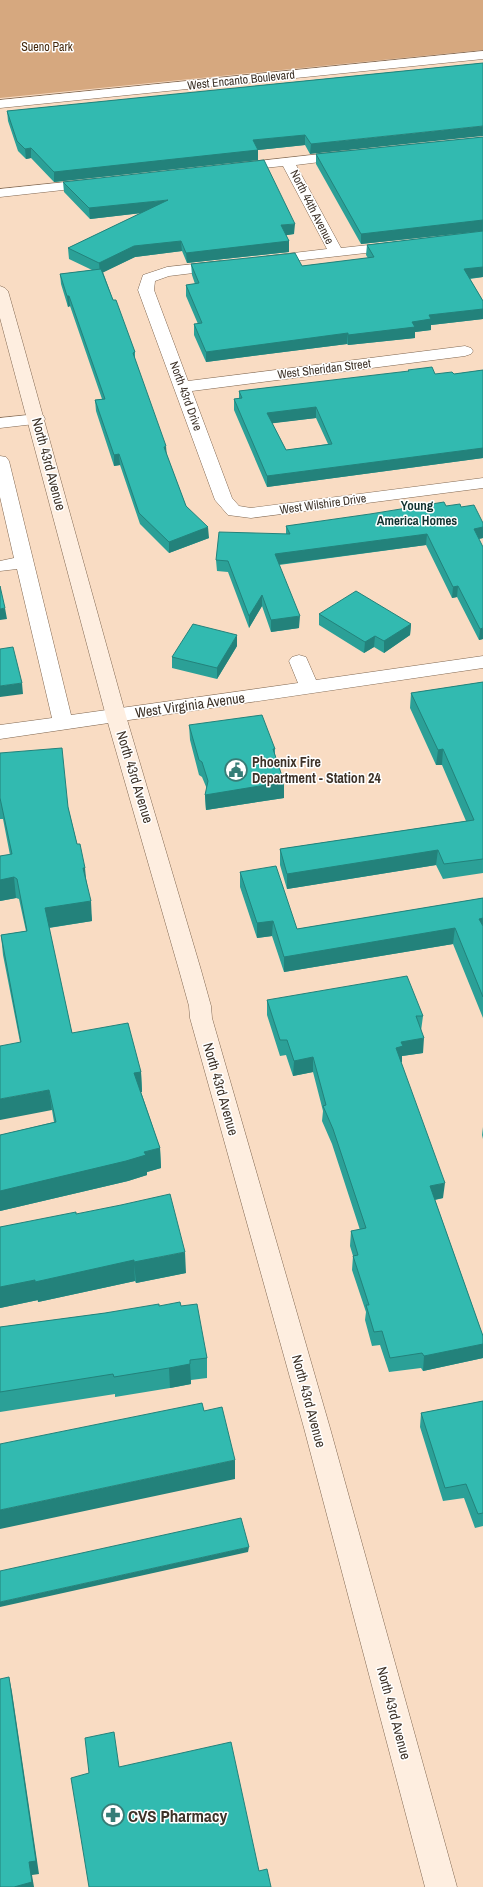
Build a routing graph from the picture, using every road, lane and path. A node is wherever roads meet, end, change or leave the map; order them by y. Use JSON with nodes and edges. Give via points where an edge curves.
{"nodes":[{"id":1,"x":483,"y":56,"type":"edge"},
{"id":2,"x":0,"y":104,"type":"edge"},
{"id":3,"x":358,"y":154,"type":"edge"},
{"id":4,"x":288,"y":162,"type":"junction"},
{"id":5,"x":226,"y":168,"type":"edge"},
{"id":6,"x":109,"y":181,"type":"edge"},
{"id":7,"x":0,"y":193,"type":"edge"},
{"id":8,"x":413,"y":244,"type":"edge"},
{"id":9,"x":336,"y":253,"type":"junction"},
{"id":10,"x":252,"y":262,"type":"edge"},
{"id":11,"x":236,"y":264,"type":"edge"},
{"id":12,"x":0,"y":291,"type":"edge"},
{"id":13,"x":465,"y":351,"type":"dead end"},
{"id":14,"x":183,"y":387,"type":"junction"},
{"id":15,"x":37,"y":419,"type":"junction"},
{"id":16,"x":0,"y":423,"type":"edge"},
{"id":17,"x":0,"y":461,"type":"edge"},
{"id":18,"x":483,"y":483,"type":"edge"},
{"id":19,"x":234,"y":511,"type":"joint"},
{"id":20,"x":25,"y":562,"type":"junction"},
{"id":21,"x":0,"y":566,"type":"edge"},
{"id":22,"x":299,"y":661,"type":"dead end"},
{"id":23,"x":483,"y":662,"type":"edge"},
{"id":24,"x":309,"y":687,"type":"junction"},
{"id":25,"x":116,"y":716,"type":"junction"},
{"id":26,"x":64,"y":723,"type":"junction"},
{"id":27,"x":0,"y":732,"type":"edge"},
{"id":28,"x":441,"y":1887,"type":"edge"}],
"edges":[{"from":1,"to":2,"type":"street","name":"West Encanto Boulevard"},
{"from":3,"to":4,"type":"street"},
{"from":4,"to":5,"type":"street"},
{"from":4,"to":9,"type":"street","name":"North 44th Avenue"},
{"from":6,"to":7,"type":"street"},
{"from":8,"to":9,"type":"street"},
{"from":9,"to":10,"type":"street"},
{"from":11,"to":14,"type":"street","name":"North 43rd Drive","via":[[167,272],[148,278],[146,290]]},
{"from":12,"to":15,"type":"main road","name":"North 43rd Avenue"},
{"from":13,"to":14,"type":"street","name":"West Sheridan Street"},
{"from":14,"to":19,"type":"street","name":"North 43rd Drive","via":[[224,500]]},
{"from":15,"to":16,"type":"street"},
{"from":15,"to":25,"type":"main road","name":"North 43rd Avenue"},
{"from":17,"to":20,"type":"street"},
{"from":18,"to":19,"type":"street","name":"West Wilshire Drive","via":[[251,513]]},
{"from":20,"to":21,"type":"street"},
{"from":20,"to":26,"type":"street"},
{"from":22,"to":24,"type":"street"},
{"from":23,"to":24,"type":"street","name":"West Virginia Avenue"},
{"from":24,"to":25,"type":"street","name":"West Virginia Avenue"},
{"from":25,"to":26,"type":"street","name":"West Virginia Avenue"},
{"from":25,"to":28,"type":"main road","name":"North 43rd Avenue","via":[[196,992],[201,1018],[317,1428]]},
{"from":26,"to":27,"type":"street","name":"West Virginia Avenue"}]}
